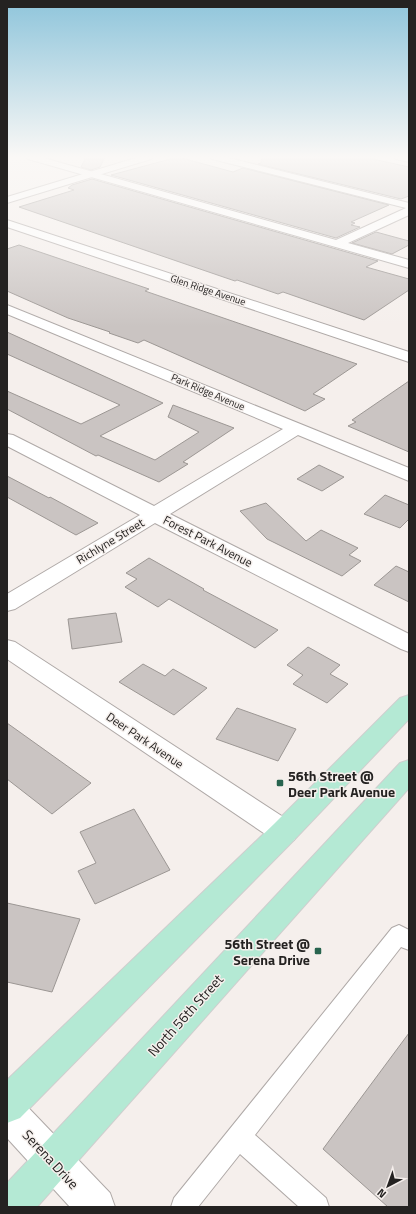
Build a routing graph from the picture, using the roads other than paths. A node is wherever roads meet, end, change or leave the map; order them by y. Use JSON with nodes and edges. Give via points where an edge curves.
{"nodes":[{"id":1,"x":231,"y":214,"type":"edge"},
{"id":2,"x":403,"y":214,"type":"edge"},
{"id":3,"x":7,"y":223,"type":"edge"},
{"id":4,"x":338,"y":244,"type":"junction"},
{"id":5,"x":409,"y":264,"type":"edge"},
{"id":6,"x":7,"y":309,"type":"edge"},
{"id":7,"x":409,"y":357,"type":"edge"},
{"id":8,"x":296,"y":429,"type":"junction"},
{"id":9,"x":7,"y":439,"type":"edge"},
{"id":10,"x":409,"y":475,"type":"edge"},
{"id":11,"x":156,"y":514,"type":"junction"},
{"id":12,"x":7,"y":604,"type":"edge"},
{"id":13,"x":409,"y":644,"type":"edge"},
{"id":14,"x":7,"y":648,"type":"edge"},
{"id":15,"x":409,"y":704,"type":"edge"},
{"id":16,"x":409,"y":770,"type":"edge"},
{"id":17,"x":284,"y":832,"type":"junction"},
{"id":18,"x":409,"y":941,"type":"edge"},
{"id":19,"x":7,"y":1105,"type":"edge"},
{"id":20,"x":7,"y":1112,"type":"edge"},
{"id":21,"x":239,"y":1137,"type":"junction"},
{"id":22,"x":52,"y":1161,"type":"junction"},
{"id":23,"x":11,"y":1207,"type":"edge"},
{"id":24,"x":96,"y":1207,"type":"edge"},
{"id":25,"x":183,"y":1207,"type":"edge"},
{"id":26,"x":317,"y":1207,"type":"edge"}],
"edges":[{"from":1,"to":4,"type":"street"},
{"from":2,"to":4,"type":"street"},
{"from":3,"to":7,"type":"street","name":"Glen Ridge Avenue"},
{"from":4,"to":5,"type":"street"},
{"from":6,"to":8,"type":"street","name":"Park Ridge Avenue"},
{"from":8,"to":10,"type":"street","name":"Park Ridge Avenue"},
{"from":8,"to":11,"type":"street","name":"Richlyne Street"},
{"from":9,"to":11,"type":"street","name":"Forest Park Avenue"},
{"from":11,"to":12,"type":"street","name":"Richlyne Street"},
{"from":11,"to":13,"type":"street","name":"Forest Park Avenue"},
{"from":14,"to":17,"type":"street","name":"Deer Park Avenue"},
{"from":15,"to":17,"type":"main road"},
{"from":16,"to":22,"type":"main road","name":"North 56th Street"},
{"from":17,"to":19,"type":"main road"},
{"from":18,"to":21,"type":"lane","via":[[399,934]]},
{"from":20,"to":22,"type":"street","name":"Serena Drive"},
{"from":21,"to":25,"type":"lane"},
{"from":21,"to":26,"type":"lane"},
{"from":22,"to":23,"type":"main road","name":"North 56th Street"},
{"from":22,"to":24,"type":"street","name":"Serena Drive"}]}
